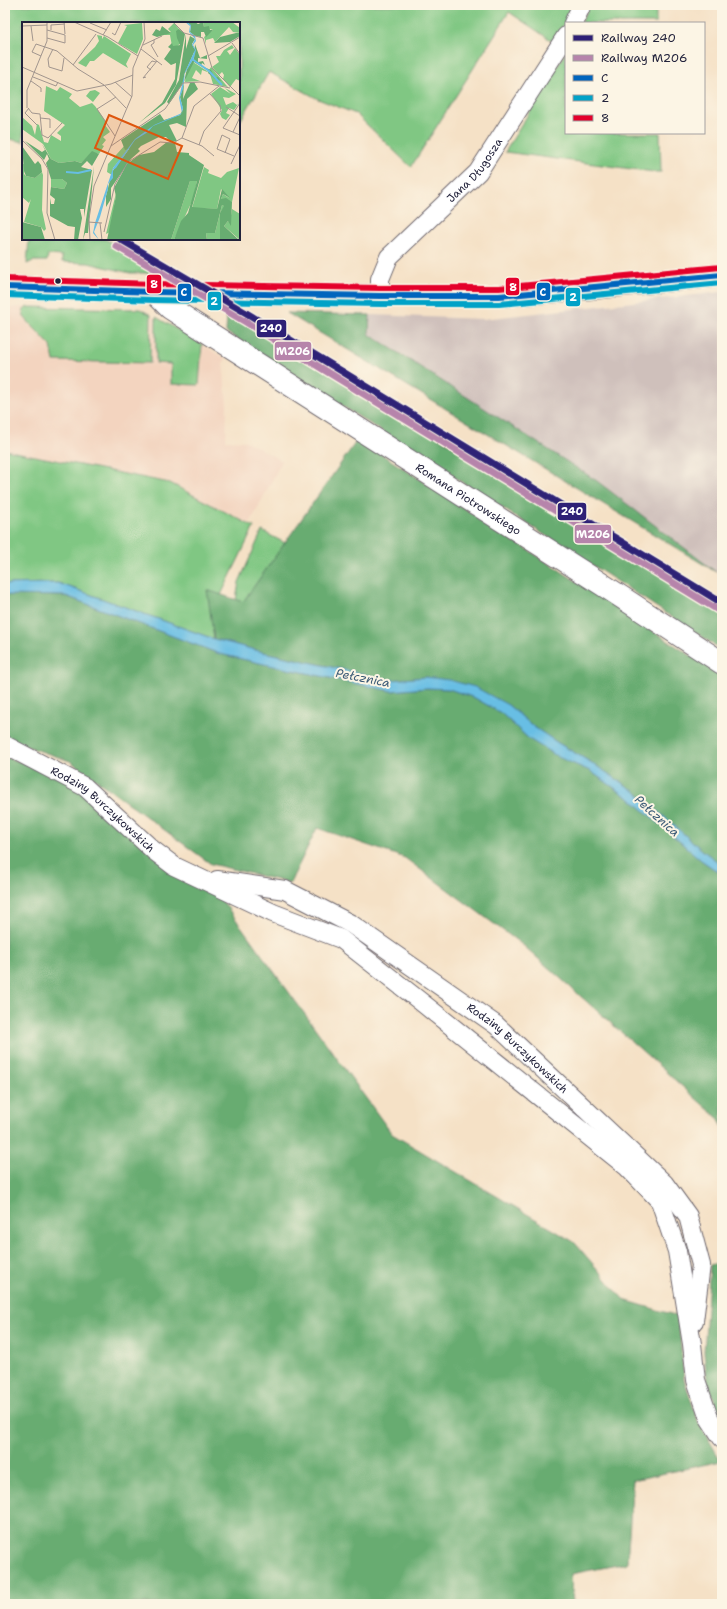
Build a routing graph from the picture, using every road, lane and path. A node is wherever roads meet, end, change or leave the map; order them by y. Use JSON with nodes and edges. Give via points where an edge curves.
{"nodes":[{"id":1,"x":582,"y":5,"type":"edge"},
{"id":2,"x":574,"y":22,"type":"edge"},
{"id":3,"x":565,"y":38,"type":"edge"},
{"id":4,"x":722,"y":275,"type":"edge"},
{"id":5,"x":5,"y":287,"type":"edge"},
{"id":6,"x":154,"y":292,"type":"junction"},
{"id":7,"x":197,"y":292,"type":"junction"},
{"id":8,"x":380,"y":296,"type":"junction"},
{"id":9,"x":215,"y":337,"type":"junction"},
{"id":10,"x":722,"y":663,"type":"edge"},
{"id":11,"x":5,"y":745,"type":"edge"},
{"id":12,"x":198,"y":877,"type":"junction"},
{"id":13,"x":692,"y":1344,"type":"junction"},
{"id":14,"x":722,"y":1438,"type":"edge"}],
"edges":[{"from":1,"to":2,"type":"street"},
{"from":3,"to":8,"type":"street","name":"Jana Długosza","via":[[478,172],[388,257],[380,279]]},
{"from":4,"to":8,"type":"main road","via":[[531,294]]},
{"from":5,"to":6,"type":"main road"},
{"from":6,"to":7,"type":"main road"},
{"from":6,"to":9,"type":"street","name":"Romana Piotrowskiego","via":[[170,308]]},
{"from":7,"to":8,"type":"main road"},
{"from":7,"to":9,"type":"street","name":"Romana Piotrowskiego","via":[[201,321]]},
{"from":9,"to":10,"type":"street","name":"Romana Piotrowskiego"},
{"from":11,"to":12,"type":"street","name":"Rodziny Burczykowskich","via":[[85,787],[153,850],[174,866]]},
{"from":12,"to":13,"type":"street","name":"Rodziny Burczykowskich","via":[[274,913],[341,939],[626,1167],[660,1201],[677,1251]]},
{"from":12,"to":13,"type":"street","name":"Rodziny Burczykowskich","via":[[285,890],[351,924],[496,1025],[659,1178],[688,1216],[701,1265]]},
{"from":13,"to":14,"type":"street","name":"Rodziny Burczykowskich","via":[[696,1380],[709,1418]]}]}
